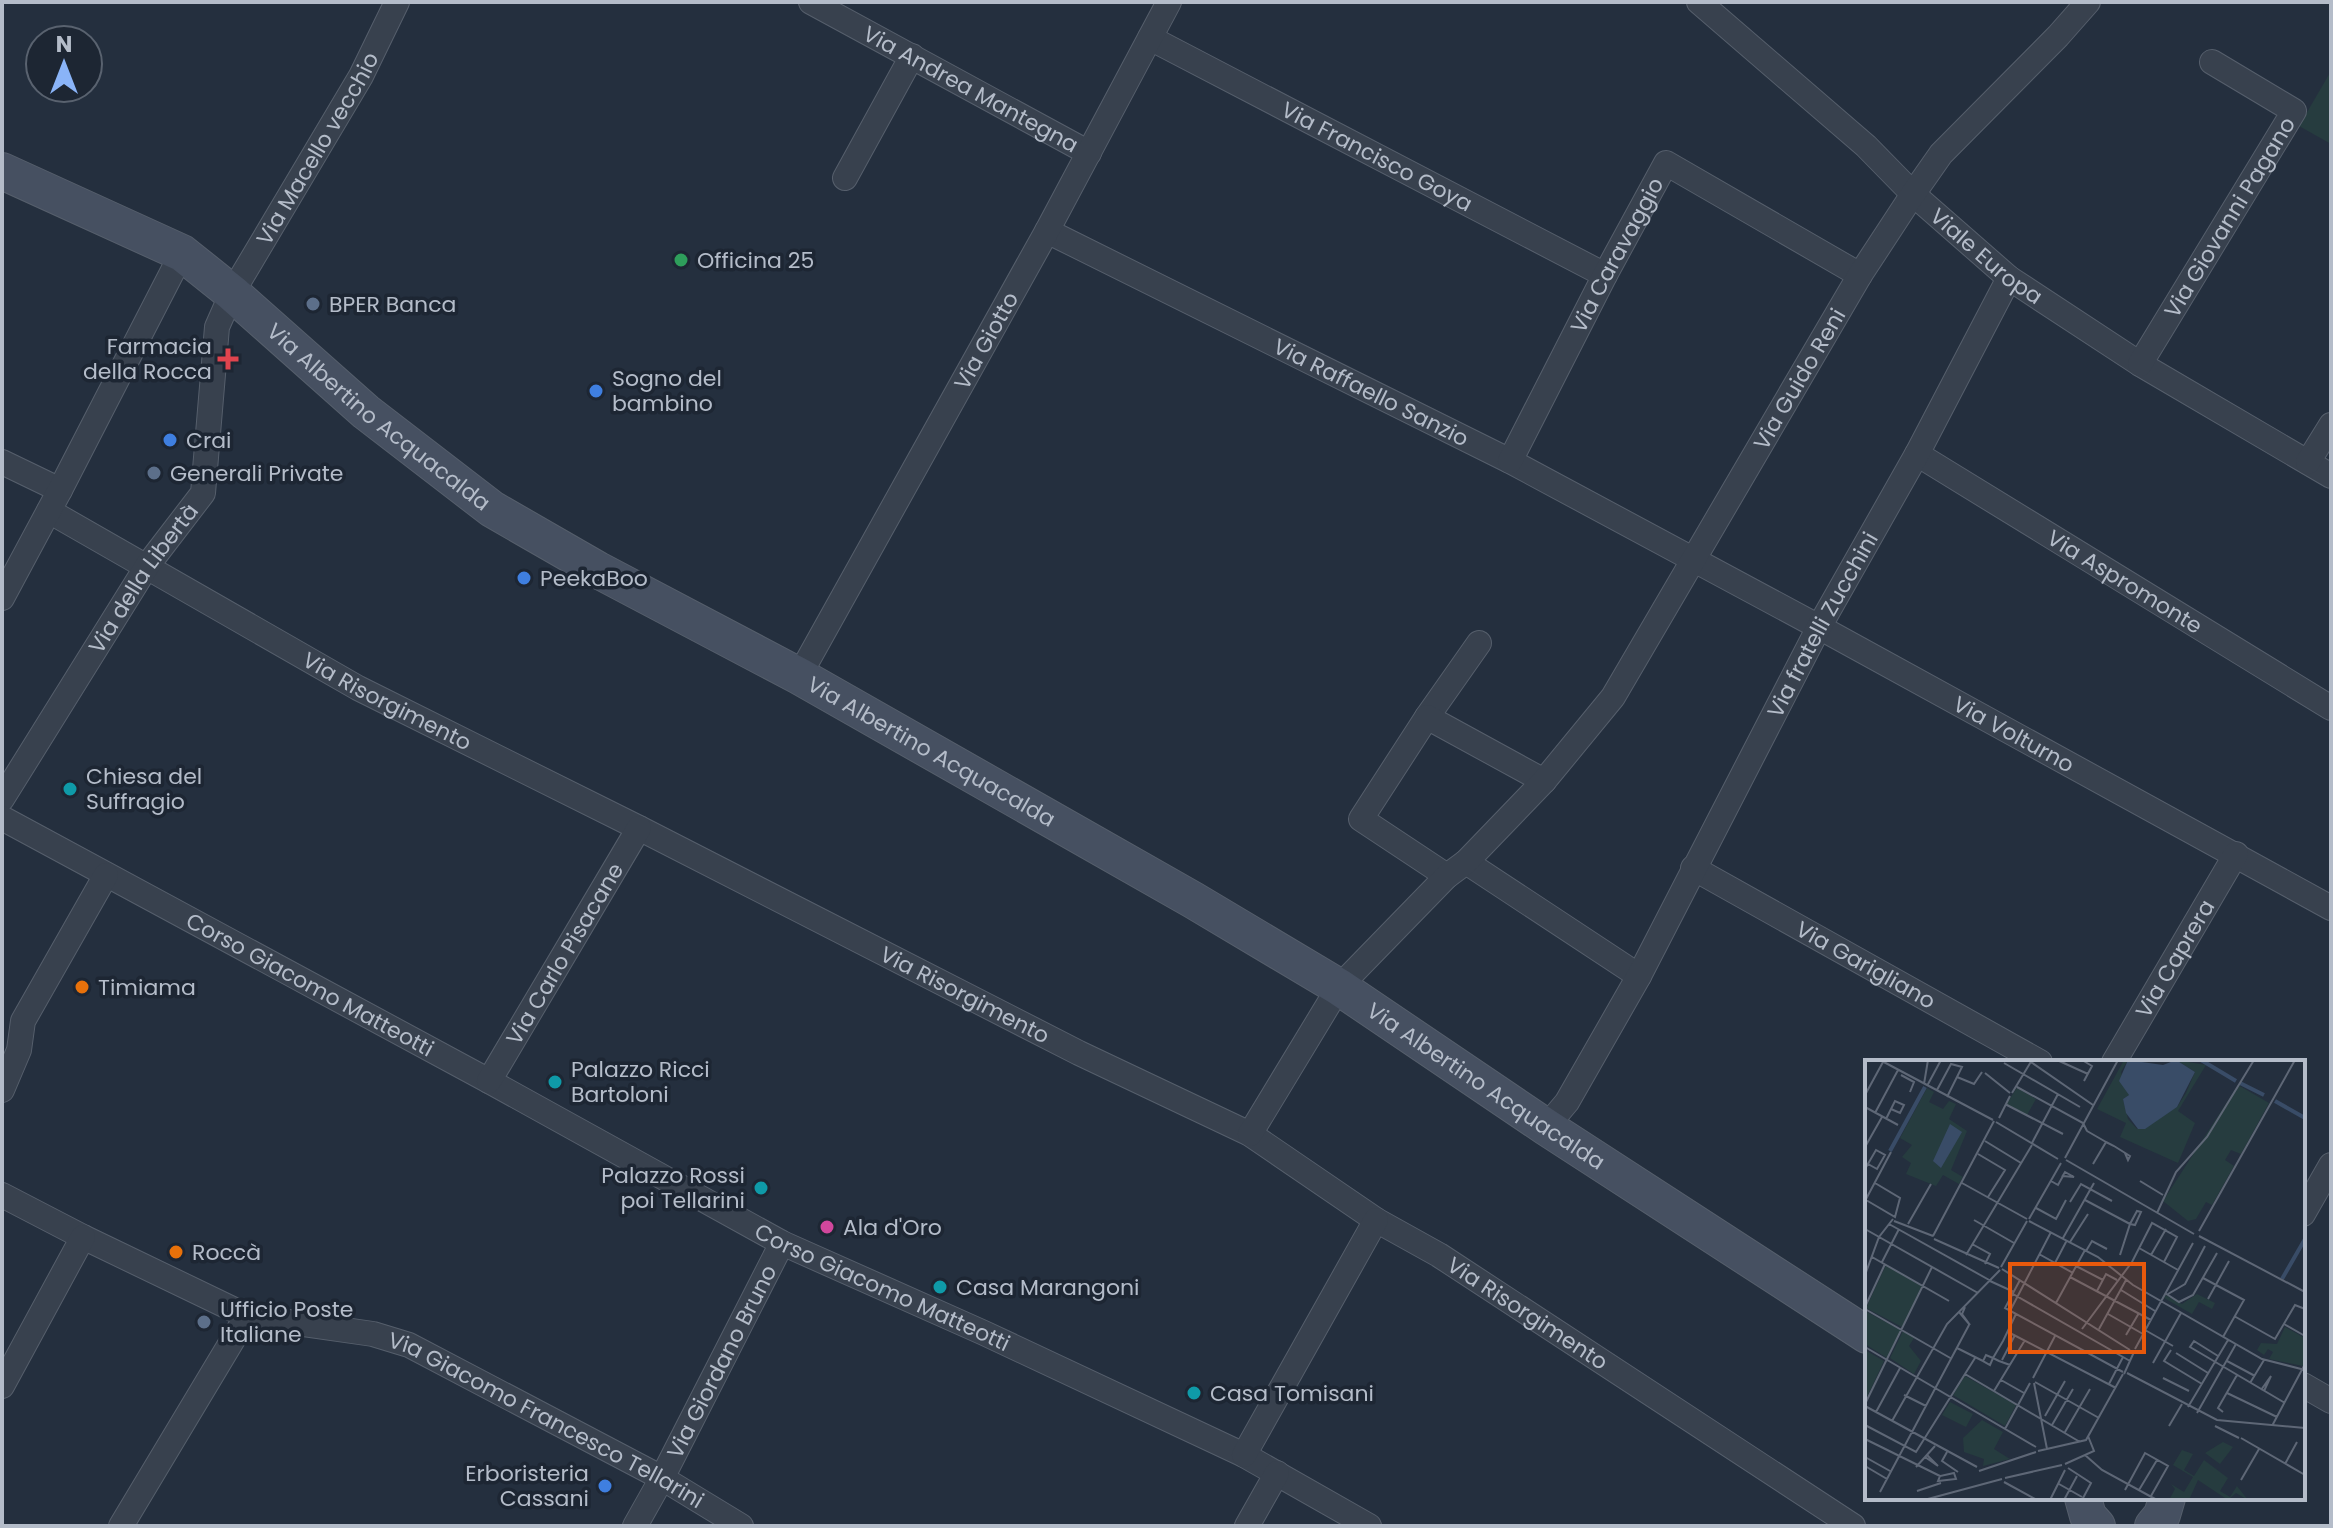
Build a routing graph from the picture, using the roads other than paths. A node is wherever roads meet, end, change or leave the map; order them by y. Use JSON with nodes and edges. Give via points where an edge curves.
{"nodes":[{"id":1,"x":397,"y":2,"type":"edge"},
{"id":2,"x":811,"y":2,"type":"edge"},
{"id":3,"x":1169,"y":2,"type":"edge"},
{"id":4,"x":1699,"y":2,"type":"edge"},
{"id":5,"x":2088,"y":2,"type":"edge"},
{"id":6,"x":1150,"y":38,"type":"junction"},
{"id":7,"x":912,"y":56,"type":"junction"},
{"id":8,"x":2212,"y":62,"type":"dead end"},
{"id":9,"x":1089,"y":153,"type":"junction"},
{"id":10,"x":2,"y":171,"type":"edge"},
{"id":11,"x":845,"y":178,"type":"dead end"},
{"id":12,"x":1913,"y":194,"type":"junction"},
{"id":13,"x":1047,"y":231,"type":"junction"},
{"id":14,"x":182,"y":253,"type":"junction"},
{"id":15,"x":1605,"y":275,"type":"junction"},
{"id":16,"x":1860,"y":275,"type":"junction"},
{"id":17,"x":2009,"y":278,"type":"junction"},
{"id":18,"x":232,"y":293,"type":"junction"},
{"id":19,"x":2140,"y":364,"type":"junction"},
{"id":20,"x":2331,"y":425,"type":"edge"},
{"id":21,"x":1917,"y":454,"type":"junction"},
{"id":22,"x":1510,"y":461,"type":"junction"},
{"id":23,"x":2,"y":462,"type":"edge"},
{"id":24,"x":2308,"y":462,"type":"junction"},
{"id":25,"x":2331,"y":476,"type":"edge"},
{"id":26,"x":55,"y":501,"type":"junction"},
{"id":27,"x":1694,"y":560,"type":"junction"},
{"id":28,"x":147,"y":566,"type":"junction"},
{"id":29,"x":2,"y":598,"type":"edge"},
{"id":30,"x":1819,"y":627,"type":"junction"},
{"id":31,"x":1479,"y":643,"type":"dead end"},
{"id":32,"x":799,"y":676,"type":"junction"},
{"id":33,"x":2331,"y":708,"type":"edge"},
{"id":34,"x":1427,"y":717,"type":"junction"},
{"id":35,"x":1544,"y":781,"type":"junction"},
{"id":36,"x":2,"y":799,"type":"edge"},
{"id":37,"x":2,"y":818,"type":"edge"},
{"id":38,"x":639,"y":828,"type":"junction"},
{"id":39,"x":2236,"y":854,"type":"junction"},
{"id":40,"x":1693,"y":868,"type":"junction"},
{"id":41,"x":1456,"y":869,"type":"junction"},
{"id":42,"x":106,"y":875,"type":"junction"},
{"id":43,"x":2331,"y":908,"type":"edge"},
{"id":44,"x":1639,"y":976,"type":"junction"},
{"id":45,"x":1339,"y":987,"type":"junction"},
{"id":46,"x":2036,"y":1060,"type":"edge"},
{"id":47,"x":2115,"y":1060,"type":"edge"},
{"id":48,"x":489,"y":1081,"type":"junction"},
{"id":49,"x":2,"y":1090,"type":"edge"},
{"id":50,"x":1546,"y":1127,"type":"junction"},
{"id":51,"x":1250,"y":1134,"type":"junction"},
{"id":52,"x":2331,"y":1165,"type":"edge"},
{"id":53,"x":2,"y":1195,"type":"edge"},
{"id":54,"x":2305,"y":1207,"type":"edge"},
{"id":55,"x":1376,"y":1220,"type":"junction"},
{"id":56,"x":83,"y":1237,"type":"junction"},
{"id":57,"x":782,"y":1243,"type":"junction"},
{"id":58,"x":247,"y":1316,"type":"junction"},
{"id":59,"x":1865,"y":1334,"type":"edge"},
{"id":60,"x":2,"y":1386,"type":"edge"},
{"id":61,"x":2305,"y":1386,"type":"edge"},
{"id":62,"x":2331,"y":1401,"type":"edge"},
{"id":63,"x":1244,"y":1455,"type":"junction"},
{"id":64,"x":1277,"y":1473,"type":"junction"},
{"id":65,"x":662,"y":1478,"type":"junction"},
{"id":66,"x":2084,"y":1500,"type":"edge"},
{"id":67,"x":2166,"y":1500,"type":"edge"},
{"id":68,"x":121,"y":1526,"type":"edge"},
{"id":69,"x":635,"y":1526,"type":"edge"},
{"id":70,"x":741,"y":1526,"type":"edge"},
{"id":71,"x":1247,"y":1526,"type":"edge"},
{"id":72,"x":1369,"y":1526,"type":"edge"},
{"id":73,"x":1853,"y":1526,"type":"edge"},
{"id":74,"x":2097,"y":1526,"type":"edge"},
{"id":75,"x":2153,"y":1526,"type":"edge"}],
"edges":[{"from":1,"to":18,"type":"street","name":"Via Macello vecchio","via":[[361,76]]},
{"from":2,"to":7,"type":"street","name":"Via Andrea Mantegna"},
{"from":3,"to":6,"type":"street","name":"Via Giotto"},
{"from":4,"to":12,"type":"street","name":"Viale Europa","via":[[1866,146]]},
{"from":5,"to":12,"type":"street","name":"Via Guido Reni","via":[[1941,154]]},
{"from":6,"to":9,"type":"street","name":"Via Giotto"},
{"from":6,"to":15,"type":"street","name":"Via Francisco Goya"},
{"from":7,"to":9,"type":"street","name":"Via Andrea Mantegna"},
{"from":7,"to":11,"type":"street"},
{"from":8,"to":19,"type":"street","name":"Via Giovanni Pagano","via":[[2294,111]]},
{"from":9,"to":13,"type":"street","name":"Via Giotto"},
{"from":10,"to":14,"type":"main road","name":"Via Albertino Acquacalda"},
{"from":12,"to":16,"type":"street","name":"Via Guido Reni"},
{"from":12,"to":17,"type":"street","name":"Viale Europa"},
{"from":13,"to":22,"type":"street","name":"Via Raffaello Sanzio"},
{"from":13,"to":32,"type":"street","name":"Via Giotto"},
{"from":14,"to":18,"type":"main road","name":"Via Albertino Acquacalda"},
{"from":14,"to":26,"type":"street"},
{"from":15,"to":16,"type":"street","name":"Via Caravaggio","via":[[1666,163]]},
{"from":15,"to":22,"type":"street","name":"Via Caravaggio"},
{"from":16,"to":27,"type":"street","name":"Via Guido Reni"},
{"from":17,"to":19,"type":"street","name":"Viale Europa"},
{"from":17,"to":21,"type":"street","name":"Via fratelli Zucchini"},
{"from":18,"to":28,"type":"street","name":"Via della Libertà","via":[[217,327],[203,493]]},
{"from":18,"to":32,"type":"main road","name":"Via Albertino Acquacalda","via":[[366,412],[492,509]]},
{"from":19,"to":24,"type":"street","name":"Viale Europa"},
{"from":20,"to":24,"type":"street"},
{"from":21,"to":30,"type":"street","name":"Via fratelli Zucchini"},
{"from":21,"to":33,"type":"street","name":"Via Aspromonte"},
{"from":22,"to":27,"type":"street","name":"Via Raffaello Sanzio"},
{"from":23,"to":26,"type":"street","name":"Via Risorgimento"},
{"from":24,"to":25,"type":"street","name":"Viale Europa"},
{"from":26,"to":28,"type":"street","name":"Via Risorgimento"},
{"from":26,"to":29,"type":"street"},
{"from":27,"to":30,"type":"street","name":"Via Volturno"},
{"from":27,"to":35,"type":"street","name":"Via Guido Reni","via":[[1613,697]]},
{"from":28,"to":36,"type":"street","name":"Via della Libertà"},
{"from":28,"to":38,"type":"street","name":"Via Risorgimento","via":[[358,688]]},
{"from":30,"to":39,"type":"street","name":"Via Volturno"},
{"from":30,"to":40,"type":"street","name":"Via fratelli Zucchini"},
{"from":31,"to":34,"type":"street"},
{"from":32,"to":45,"type":"main road","name":"Via Albertino Acquacalda"},
{"from":34,"to":35,"type":"street"},
{"from":34,"to":41,"type":"street","via":[[1361,819]]},
{"from":35,"to":41,"type":"street","name":"Via Guido Reni"},
{"from":37,"to":42,"type":"street","name":"Corso Giacomo Matteotti"},
{"from":38,"to":48,"type":"street","name":"Via Carlo Pisacane"},
{"from":38,"to":51,"type":"street","name":"Via Risorgimento","via":[[1079,1053]]},
{"from":39,"to":43,"type":"street","name":"Via Volturno"},
{"from":39,"to":47,"type":"street","name":"Via Caprera"},
{"from":40,"to":44,"type":"street","name":"Via fratelli Zucchini"},
{"from":40,"to":46,"type":"street","name":"Via Garigliano"},
{"from":41,"to":44,"type":"street"},
{"from":41,"to":45,"type":"street","name":"Via Guido Reni"},
{"from":42,"to":48,"type":"street","name":"Corso Giacomo Matteotti"},
{"from":42,"to":49,"type":"street","via":[[23,1021],[19,1050]]},
{"from":44,"to":50,"type":"street","name":"Via fratelli Zucchini","via":[[1567,1102]]},
{"from":45,"to":50,"type":"main road","name":"Via Albertino Acquacalda"},
{"from":45,"to":51,"type":"street","name":"Via Guido Reni"},
{"from":48,"to":57,"type":"street","name":"Corso Giacomo Matteotti"},
{"from":50,"to":59,"type":"main road","name":"Via Albertino Acquacalda"},
{"from":51,"to":55,"type":"street","name":"Via Risorgimento"},
{"from":52,"to":54,"type":"street"},
{"from":53,"to":56,"type":"street","name":"Via Giacomo Francesco Tellarini"},
{"from":55,"to":63,"type":"street"},
{"from":55,"to":73,"type":"street","name":"Via Risorgimento","via":[[1453,1264]]},
{"from":56,"to":58,"type":"street","name":"Via Giacomo Francesco Tellarini"},
{"from":56,"to":60,"type":"street"},
{"from":57,"to":63,"type":"street","name":"Corso Giacomo Matteotti"},
{"from":57,"to":65,"type":"street","name":"Via Giordano Bruno"},
{"from":58,"to":65,"type":"street","name":"Via Giacomo Francesco Tellarini","via":[[373,1334],[409,1345]]},
{"from":58,"to":68,"type":"street"},
{"from":61,"to":62,"type":"street"},
{"from":63,"to":64,"type":"street","name":"Corso Giacomo Matteotti"},
{"from":64,"to":71,"type":"street"},
{"from":64,"to":72,"type":"street","name":"Corso Giacomo Matteotti"},
{"from":65,"to":69,"type":"street","name":"Via Giordano Bruno"},
{"from":65,"to":70,"type":"street","name":"Via Giacomo Francesco Tellarini"},
{"from":66,"to":74,"type":"main road"},
{"from":67,"to":75,"type":"main road"}]}
